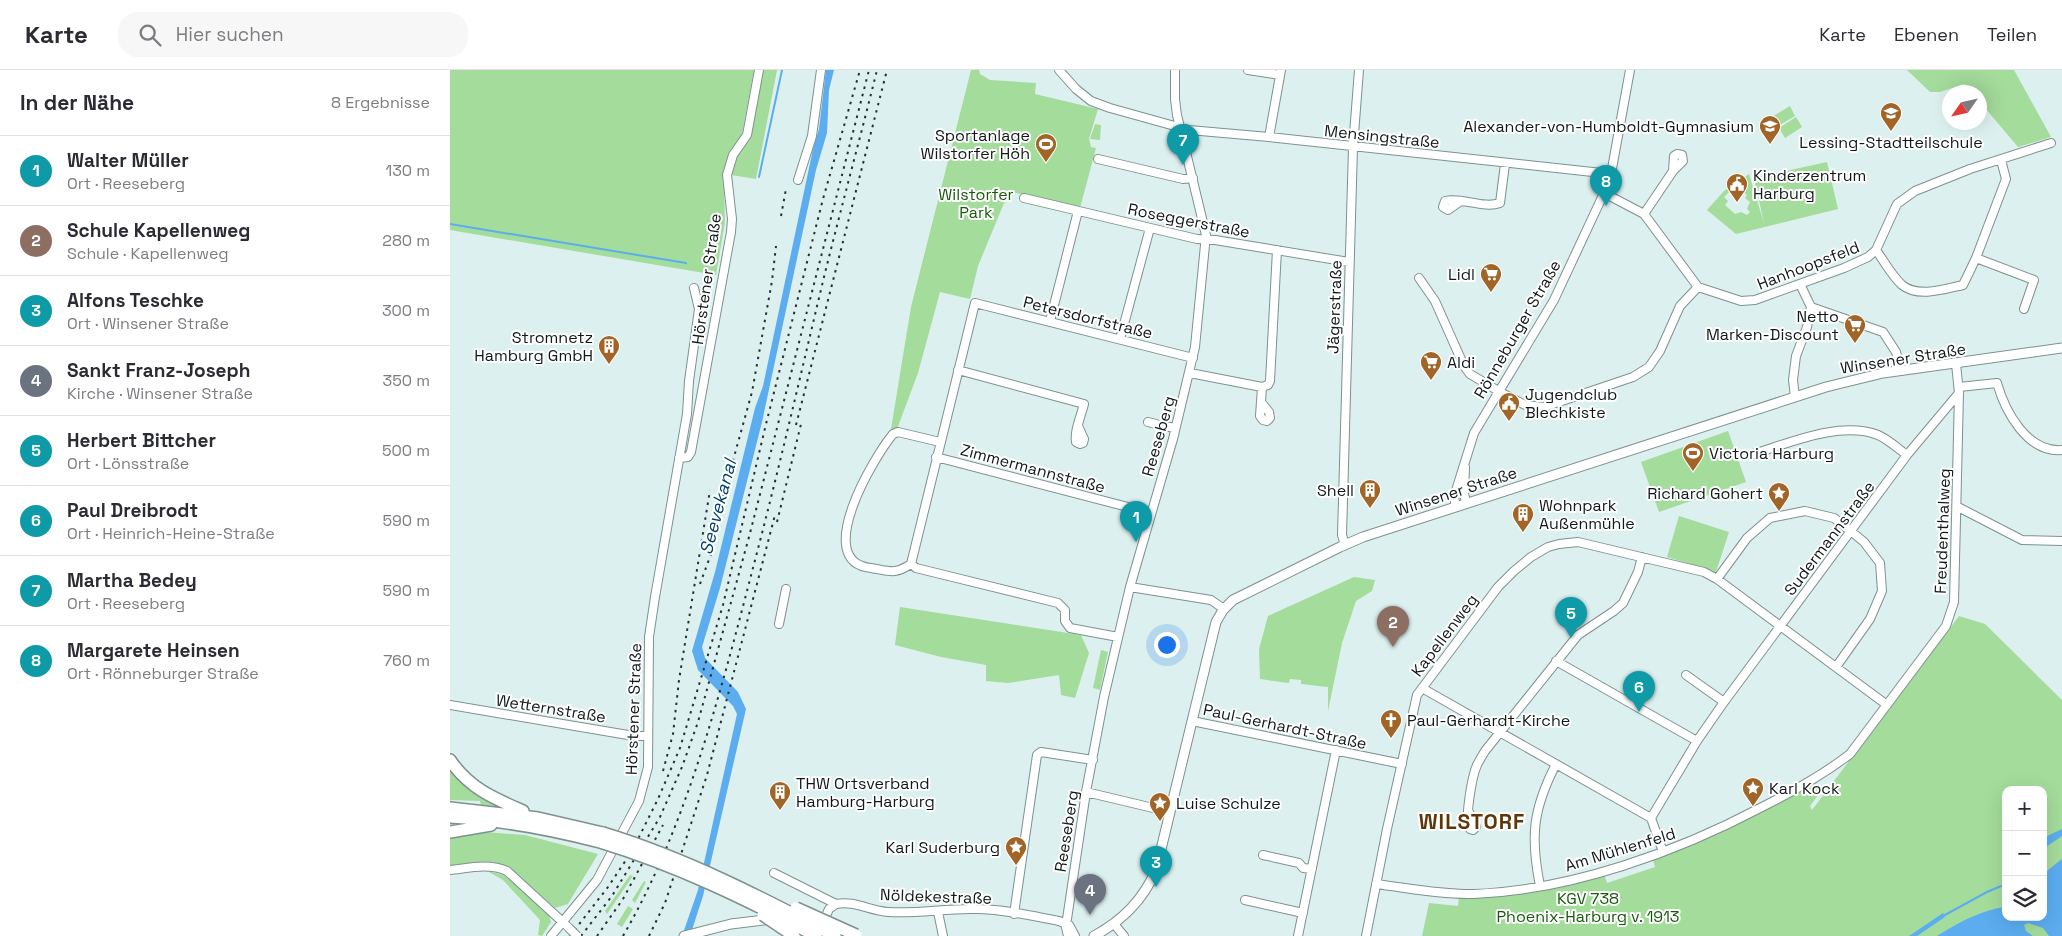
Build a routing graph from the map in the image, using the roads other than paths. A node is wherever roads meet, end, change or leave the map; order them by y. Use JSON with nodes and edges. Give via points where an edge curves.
{"nodes":[{"id":1,"x":759,"y":70,"type":"edge"},
{"id":2,"x":821,"y":70,"type":"edge"},
{"id":3,"x":1059,"y":70,"type":"edge"},
{"id":4,"x":1175,"y":70,"type":"edge"},
{"id":5,"x":1248,"y":70,"type":"edge"},
{"id":6,"x":1359,"y":70,"type":"edge"},
{"id":7,"x":1630,"y":70,"type":"edge"},
{"id":8,"x":1281,"y":73,"type":"edge"},
{"id":9,"x":1180,"y":127,"type":"junction"},
{"id":10,"x":1269,"y":136,"type":"junction"},
{"id":11,"x":2051,"y":143,"type":"dead end"},
{"id":12,"x":1353,"y":147,"type":"junction"},
{"id":13,"x":1098,"y":159,"type":"dead end"},
{"id":14,"x":2001,"y":160,"type":"junction"},
{"id":15,"x":1506,"y":164,"type":"junction"},
{"id":16,"x":1673,"y":171,"type":"dead end"},
{"id":17,"x":1611,"y":174,"type":"junction"},
{"id":18,"x":1193,"y":178,"type":"junction"},
{"id":19,"x":798,"y":180,"type":"dead end"},
{"id":20,"x":1604,"y":193,"type":"junction"},
{"id":21,"x":1024,"y":198,"type":"dead end"},
{"id":22,"x":1461,"y":201,"type":"dead end"},
{"id":23,"x":1078,"y":211,"type":"junction"},
{"id":24,"x":1644,"y":214,"type":"junction"},
{"id":25,"x":1150,"y":228,"type":"junction"},
{"id":26,"x":1206,"y":240,"type":"junction"},
{"id":27,"x":1277,"y":250,"type":"junction"},
{"id":28,"x":1876,"y":250,"type":"junction"},
{"id":29,"x":1976,"y":258,"type":"junction"},
{"id":30,"x":1349,"y":262,"type":"junction"},
{"id":31,"x":1419,"y":278,"type":"dead end"},
{"id":32,"x":1800,"y":284,"type":"junction"},
{"id":33,"x":1698,"y":287,"type":"junction"},
{"id":34,"x":694,"y":288,"type":"dead end"},
{"id":35,"x":1811,"y":306,"type":"junction"},
{"id":36,"x":2024,"y":309,"type":"dead end"},
{"id":37,"x":1050,"y":322,"type":"junction"},
{"id":38,"x":1120,"y":339,"type":"junction"},
{"id":39,"x":2062,"y":348,"type":"edge"},
{"id":40,"x":1194,"y":358,"type":"junction"},
{"id":41,"x":1956,"y":364,"type":"junction"},
{"id":42,"x":958,"y":370,"type":"junction"},
{"id":43,"x":1901,"y":370,"type":"junction"},
{"id":44,"x":1190,"y":373,"type":"junction"},
{"id":45,"x":1262,"y":387,"type":"junction"},
{"id":46,"x":1959,"y":390,"type":"junction"},
{"id":47,"x":1500,"y":392,"type":"junction"},
{"id":48,"x":1795,"y":397,"type":"junction"},
{"id":49,"x":1261,"y":402,"type":"dead end"},
{"id":50,"x":1156,"y":424,"type":"dead end"},
{"id":51,"x":1078,"y":426,"type":"dead end"},
{"id":52,"x":1176,"y":428,"type":"junction"},
{"id":53,"x":940,"y":442,"type":"junction"},
{"id":54,"x":2062,"y":450,"type":"edge"},
{"id":55,"x":1750,"y":455,"type":"dead end"},
{"id":56,"x":1907,"y":455,"type":"junction"},
{"id":57,"x":936,"y":457,"type":"junction"},
{"id":58,"x":1465,"y":457,"type":"junction"},
{"id":59,"x":680,"y":458,"type":"junction"},
{"id":60,"x":1466,"y":503,"type":"junction"},
{"id":61,"x":1456,"y":507,"type":"junction"},
{"id":62,"x":1958,"y":507,"type":"junction"},
{"id":63,"x":1151,"y":513,"type":"junction"},
{"id":64,"x":1852,"y":532,"type":"junction"},
{"id":65,"x":2062,"y":541,"type":"edge"},
{"id":66,"x":1344,"y":545,"type":"junction"},
{"id":67,"x":1642,"y":557,"type":"junction"},
{"id":68,"x":911,"y":564,"type":"junction"},
{"id":69,"x":1717,"y":579,"type":"junction"},
{"id":70,"x":1130,"y":587,"type":"junction"},
{"id":71,"x":786,"y":589,"type":"dead end"},
{"id":72,"x":1224,"y":609,"type":"junction"},
{"id":73,"x":779,"y":624,"type":"dead end"},
{"id":74,"x":1780,"y":626,"type":"junction"},
{"id":75,"x":1118,"y":637,"type":"junction"},
{"id":76,"x":1556,"y":660,"type":"junction"},
{"id":77,"x":1836,"y":667,"type":"junction"},
{"id":78,"x":1686,"y":675,"type":"dead end"},
{"id":79,"x":1422,"y":688,"type":"junction"},
{"id":80,"x":1724,"y":702,"type":"junction"},
{"id":81,"x":1887,"y":705,"type":"junction"},
{"id":82,"x":450,"y":706,"type":"edge"},
{"id":83,"x":1192,"y":721,"type":"junction"},
{"id":84,"x":1500,"y":732,"type":"junction"},
{"id":85,"x":648,"y":736,"type":"junction"},
{"id":86,"x":1696,"y":742,"type":"junction"},
{"id":87,"x":1336,"y":750,"type":"junction"},
{"id":88,"x":1850,"y":754,"type":"joint"},
{"id":89,"x":450,"y":760,"type":"edge"},
{"id":90,"x":1093,"y":760,"type":"junction"},
{"id":91,"x":1402,"y":764,"type":"junction"},
{"id":92,"x":1556,"y":764,"type":"junction"},
{"id":93,"x":1086,"y":792,"type":"junction"},
{"id":94,"x":450,"y":808,"type":"edge"},
{"id":95,"x":1468,"y":810,"type":"dead end"},
{"id":96,"x":1170,"y":812,"type":"junction"},
{"id":97,"x":450,"y":818,"type":"edge"},
{"id":98,"x":538,"y":818,"type":"junction"},
{"id":99,"x":1651,"y":818,"type":"junction"},
{"id":100,"x":510,"y":823,"type":"junction"},
{"id":101,"x":450,"y":832,"type":"edge"},
{"id":102,"x":602,"y":837,"type":"junction"},
{"id":103,"x":1663,"y":852,"type":"junction"},
{"id":104,"x":1262,"y":855,"type":"dead end"},
{"id":105,"x":1312,"y":869,"type":"junction"},
{"id":106,"x":450,"y":870,"type":"edge"},
{"id":107,"x":774,"y":873,"type":"dead end"},
{"id":108,"x":1376,"y":884,"type":"junction"},
{"id":109,"x":1540,"y":886,"type":"junction"},
{"id":110,"x":738,"y":891,"type":"junction"},
{"id":111,"x":1245,"y":900,"type":"dead end"},
{"id":112,"x":836,"y":904,"type":"junction"},
{"id":113,"x":938,"y":912,"type":"junction"},
{"id":114,"x":1303,"y":913,"type":"junction"},
{"id":115,"x":1014,"y":914,"type":"junction"},
{"id":116,"x":1064,"y":923,"type":"junction"},
{"id":117,"x":566,"y":924,"type":"junction"},
{"id":118,"x":1114,"y":924,"type":"junction"},
{"id":119,"x":820,"y":935,"type":"edge"},
{"id":120,"x":551,"y":936,"type":"edge"},
{"id":121,"x":577,"y":936,"type":"edge"},
{"id":122,"x":684,"y":936,"type":"edge"},
{"id":123,"x":794,"y":936,"type":"edge"},
{"id":124,"x":835,"y":936,"type":"edge"},
{"id":125,"x":858,"y":936,"type":"edge"},
{"id":126,"x":943,"y":936,"type":"edge"},
{"id":127,"x":1068,"y":936,"type":"edge"},
{"id":128,"x":1075,"y":936,"type":"edge"},
{"id":129,"x":1094,"y":936,"type":"edge"},
{"id":130,"x":1124,"y":936,"type":"edge"},
{"id":131,"x":1298,"y":936,"type":"edge"},
{"id":132,"x":1366,"y":936,"type":"edge"}],
"edges":[{"from":1,"to":59,"type":"street","name":"Hörstener Straße","via":[[747,135],[733,155],[727,175],[731,232],[691,452],[688,457]]},
{"from":2,"to":19,"type":"street","via":[[812,136]]},
{"from":3,"to":9,"type":"street","name":"Mensingstraße","via":[[1091,100]]},
{"from":4,"to":9,"type":"street","name":"Reeseberg","via":[[1175,99]]},
{"from":5,"to":8,"type":"street"},
{"from":6,"to":12,"type":"street","name":"Jägerstraße"},
{"from":7,"to":17,"type":"street","name":"Rönneburger Straße"},
{"from":8,"to":10,"type":"street"},
{"from":9,"to":10,"type":"street","name":"Mensingstraße"},
{"from":9,"to":18,"type":"street","name":"Reeseberg"},
{"from":10,"to":12,"type":"street","name":"Mensingstraße"},
{"from":11,"to":14,"type":"street","name":"Hanhoopsfeld"},
{"from":12,"to":15,"type":"street","name":"Mensingstraße"},
{"from":12,"to":30,"type":"street","name":"Jägerstraße"},
{"from":13,"to":18,"type":"street","via":[[1184,179]]},
{"from":14,"to":28,"type":"street","name":"Hanhoopsfeld","via":[[1915,191],[1897,204]]},
{"from":14,"to":29,"type":"street","via":[[2006,179]]},
{"from":15,"to":17,"type":"street","name":"Mensingstraße"},
{"from":15,"to":22,"type":"street","via":[[1500,203]]},
{"from":16,"to":24,"type":"street"},
{"from":17,"to":20,"type":"street","name":"Rönneburger Straße"},
{"from":18,"to":26,"type":"street","name":"Reeseberg"},
{"from":20,"to":24,"type":"street"},
{"from":20,"to":47,"type":"street","name":"Rönneburger Straße","via":[[1554,300]]},
{"from":21,"to":23,"type":"street","name":"Roseggerstraße"},
{"from":23,"to":25,"type":"street","name":"Roseggerstraße"},
{"from":23,"to":37,"type":"street"},
{"from":24,"to":33,"type":"street"},
{"from":25,"to":26,"type":"street","name":"Roseggerstraße"},
{"from":25,"to":38,"type":"street"},
{"from":26,"to":27,"type":"street","name":"Roseggerstraße"},
{"from":26,"to":40,"type":"street","name":"Reeseberg"},
{"from":27,"to":30,"type":"street","name":"Roseggerstraße"},
{"from":27,"to":45,"type":"street","via":[[1270,381]]},
{"from":28,"to":29,"type":"street","via":[[1902,284],[1911,290],[1922,291],[1963,285]]},
{"from":28,"to":32,"type":"street","name":"Hanhoopsfeld","via":[[1860,262]]},
{"from":29,"to":36,"type":"street","via":[[2034,280]]},
{"from":30,"to":66,"type":"street","name":"Jägerstraße"},
{"from":31,"to":47,"type":"street","via":[[1435,301],[1466,370]]},
{"from":32,"to":33,"type":"street","name":"Hanhoopsfeld","via":[[1755,300],[1741,301]]},
{"from":32,"to":35,"type":"street"},
{"from":33,"to":47,"type":"street","via":[[1680,306],[1653,364],[1633,377],[1544,407],[1526,404]]},
{"from":34,"to":59,"type":"street","name":"Hörstener Straße","via":[[699,309]]},
{"from":35,"to":43,"type":"street","via":[[1883,332],[1896,352]]},
{"from":35,"to":48,"type":"street","via":[[1796,356]]},
{"from":37,"to":38,"type":"street","name":"Petersdorfstraße"},
{"from":37,"to":42,"type":"street","name":"Petersdorfstraße","via":[[975,303]]},
{"from":38,"to":40,"type":"street","name":"Petersdorfstraße"},
{"from":39,"to":41,"type":"main road","name":"Winsener Straße"},
{"from":40,"to":44,"type":"street","name":"Reeseberg"},
{"from":41,"to":43,"type":"main road","name":"Winsener Straße"},
{"from":41,"to":46,"type":"street","name":"Freudenthalweg"},
{"from":42,"to":51,"type":"street","via":[[1084,404]]},
{"from":42,"to":53,"type":"street"},
{"from":43,"to":48,"type":"main road","name":"Winsener Straße"},
{"from":44,"to":45,"type":"street"},
{"from":44,"to":52,"type":"street","name":"Reeseberg"},
{"from":45,"to":49,"type":"street"},
{"from":46,"to":54,"type":"street","via":[[1996,383],[2002,402],[2020,429],[2044,447]]},
{"from":46,"to":56,"type":"street","name":"Sudermannstraße"},
{"from":46,"to":62,"type":"street","name":"Freudenthalweg"},
{"from":47,"to":58,"type":"street","name":"Rönneburger Straße","via":[[1474,433]]},
{"from":48,"to":60,"type":"main road","name":"Winsener Straße"},
{"from":50,"to":52,"type":"street"},
{"from":52,"to":63,"type":"street","name":"Reeseberg"},
{"from":53,"to":57,"type":"street"},
{"from":53,"to":68,"type":"street","via":[[898,432],[893,434],[856,496],[847,524],[848,548],[859,566],[897,572]]},
{"from":55,"to":56,"type":"street","via":[[1833,431],[1852,430],[1880,436]]},
{"from":56,"to":64,"type":"street","name":"Sudermannstraße"},
{"from":57,"to":63,"type":"street","name":"Zimmermannstraße"},
{"from":57,"to":68,"type":"street"},
{"from":58,"to":60,"type":"street","name":"Rönneburger Straße"},
{"from":58,"to":61,"type":"street","name":"Rönneburger Straße","via":[[1454,497]]},
{"from":59,"to":85,"type":"street","name":"Hörstener Straße","via":[[649,637]]},
{"from":60,"to":61,"type":"main road","name":"Winsener Straße"},
{"from":61,"to":66,"type":"main road","name":"Winsener Straße"},
{"from":62,"to":65,"type":"street","via":[[2022,540]]},
{"from":62,"to":81,"type":"street","name":"Freudenthalweg","via":[[1954,602],[1946,626]]},
{"from":63,"to":70,"type":"street","name":"Reeseberg"},
{"from":64,"to":69,"type":"street","via":[[1834,518],[1805,511],[1770,518],[1748,538]]},
{"from":64,"to":74,"type":"street","name":"Sudermannstraße"},
{"from":64,"to":77,"type":"street","via":[[1880,564],[1882,591],[1870,619]]},
{"from":66,"to":72,"type":"main road","name":"Winsener Straße","via":[[1233,600]]},
{"from":67,"to":69,"type":"street","name":"Kapellenweg","via":[[1704,572]]},
{"from":67,"to":76,"type":"street","via":[[1623,603],[1578,635]]},
{"from":67,"to":79,"type":"street","name":"Kapellenweg","via":[[1578,542],[1558,544],[1543,550],[1524,562],[1498,587]]},
{"from":68,"to":75,"type":"street","via":[[916,568],[1058,603],[1065,610],[1065,621],[1070,628]]},
{"from":69,"to":74,"type":"street","name":"Kapellenweg"},
{"from":70,"to":72,"type":"street","via":[[1212,600]]},
{"from":70,"to":75,"type":"street","name":"Reeseberg"},
{"from":71,"to":73,"type":"street"},
{"from":72,"to":83,"type":"main road","name":"Winsener Straße","via":[[1216,622]]},
{"from":74,"to":77,"type":"street","name":"Kapellenweg"},
{"from":74,"to":80,"type":"street","name":"Sudermannstraße"},
{"from":75,"to":90,"type":"street","name":"Reeseberg"},
{"from":76,"to":84,"type":"street"},
{"from":76,"to":86,"type":"street"},
{"from":77,"to":81,"type":"street","name":"Kapellenweg"},
{"from":78,"to":80,"type":"street"},
{"from":79,"to":84,"type":"street"},
{"from":79,"to":91,"type":"street","name":"Kapellenweg","via":[[1413,708]]},
{"from":80,"to":86,"type":"street","name":"Sudermannstraße"},
{"from":81,"to":88,"type":"street","name":"Freudenthalweg"},
{"from":82,"to":85,"type":"street","name":"Wetternstraße"},
{"from":83,"to":87,"type":"street","name":"Paul-Gerhardt-Straße"},
{"from":83,"to":96,"type":"main road","name":"Winsener Straße"},
{"from":84,"to":92,"type":"street"},
{"from":84,"to":95,"type":"street","via":[[1476,766]]},
{"from":85,"to":117,"type":"street","name":"Hörstener Straße","via":[[648,767],[639,801],[597,880]]},
{"from":86,"to":99,"type":"street","name":"Sudermannstraße"},
{"from":87,"to":91,"type":"street","name":"Paul-Gerhardt-Straße"},
{"from":87,"to":105,"type":"street"},
{"from":88,"to":103,"type":"street","name":"Am Mühlenfeld","via":[[1798,788],[1718,830]]},
{"from":89,"to":98,"type":"highway","via":[[481,792]]},
{"from":90,"to":93,"type":"street","name":"Reeseberg"},
{"from":90,"to":115,"type":"street","via":[[1041,752],[1038,755]]},
{"from":91,"to":108,"type":"street","name":"Kapellenweg"},
{"from":92,"to":99,"type":"street"},
{"from":92,"to":109,"type":"street","via":[[1543,789],[1535,818],[1534,850]]},
{"from":93,"to":96,"type":"street"},
{"from":93,"to":116,"type":"street","name":"Reeseberg"},
{"from":94,"to":98,"type":"highway"},
{"from":96,"to":118,"type":"main road","name":"Winsener Straße","via":[[1149,886]]},
{"from":97,"to":100,"type":"highway"},
{"from":98,"to":102,"type":"highway"},
{"from":99,"to":103,"type":"street"},
{"from":100,"to":101,"type":"highway"},
{"from":100,"to":102,"type":"highway"},
{"from":102,"to":110,"type":"highway","bridge":true},
{"from":103,"to":109,"type":"street","name":"Am Mühlenfeld"},
{"from":104,"to":105,"type":"street"},
{"from":105,"to":114,"type":"street"},
{"from":106,"to":117,"type":"street","via":[[489,866],[507,871]]},
{"from":107,"to":112,"type":"street","name":"Nöldekestraße"},
{"from":108,"to":109,"type":"street","name":"Am Mühlenfeld","via":[[1474,894]]},
{"from":108,"to":132,"type":"street","name":"Kapellenweg"},
{"from":110,"to":119,"type":"highway","bridge":true},
{"from":110,"to":123,"type":"highway","bridge":true},
{"from":110,"to":124,"type":"highway","bridge":true},
{"from":110,"to":125,"type":"highway","bridge":true,"via":[[792,906]]},
{"from":111,"to":114,"type":"street"},
{"from":112,"to":113,"type":"street","name":"Nöldekestraße","via":[[852,904],[886,912]]},
{"from":112,"to":119,"type":"street","via":[[830,909]]},
{"from":113,"to":115,"type":"street","name":"Nöldekestraße","via":[[978,909]]},
{"from":113,"to":126,"type":"street"},
{"from":114,"to":131,"type":"street"},
{"from":115,"to":116,"type":"street","name":"Nöldekestraße"},
{"from":116,"to":127,"type":"street"},
{"from":116,"to":128,"type":"street","via":[[1069,925]]},
{"from":117,"to":120,"type":"street","name":"Hörstener Straße"},
{"from":117,"to":121,"type":"street","bridge":true},
{"from":118,"to":129,"type":"main road","name":"Winsener Straße"},
{"from":118,"to":130,"type":"street"},
{"from":119,"to":122,"type":"main road","via":[[790,920],[772,919]]}]}
